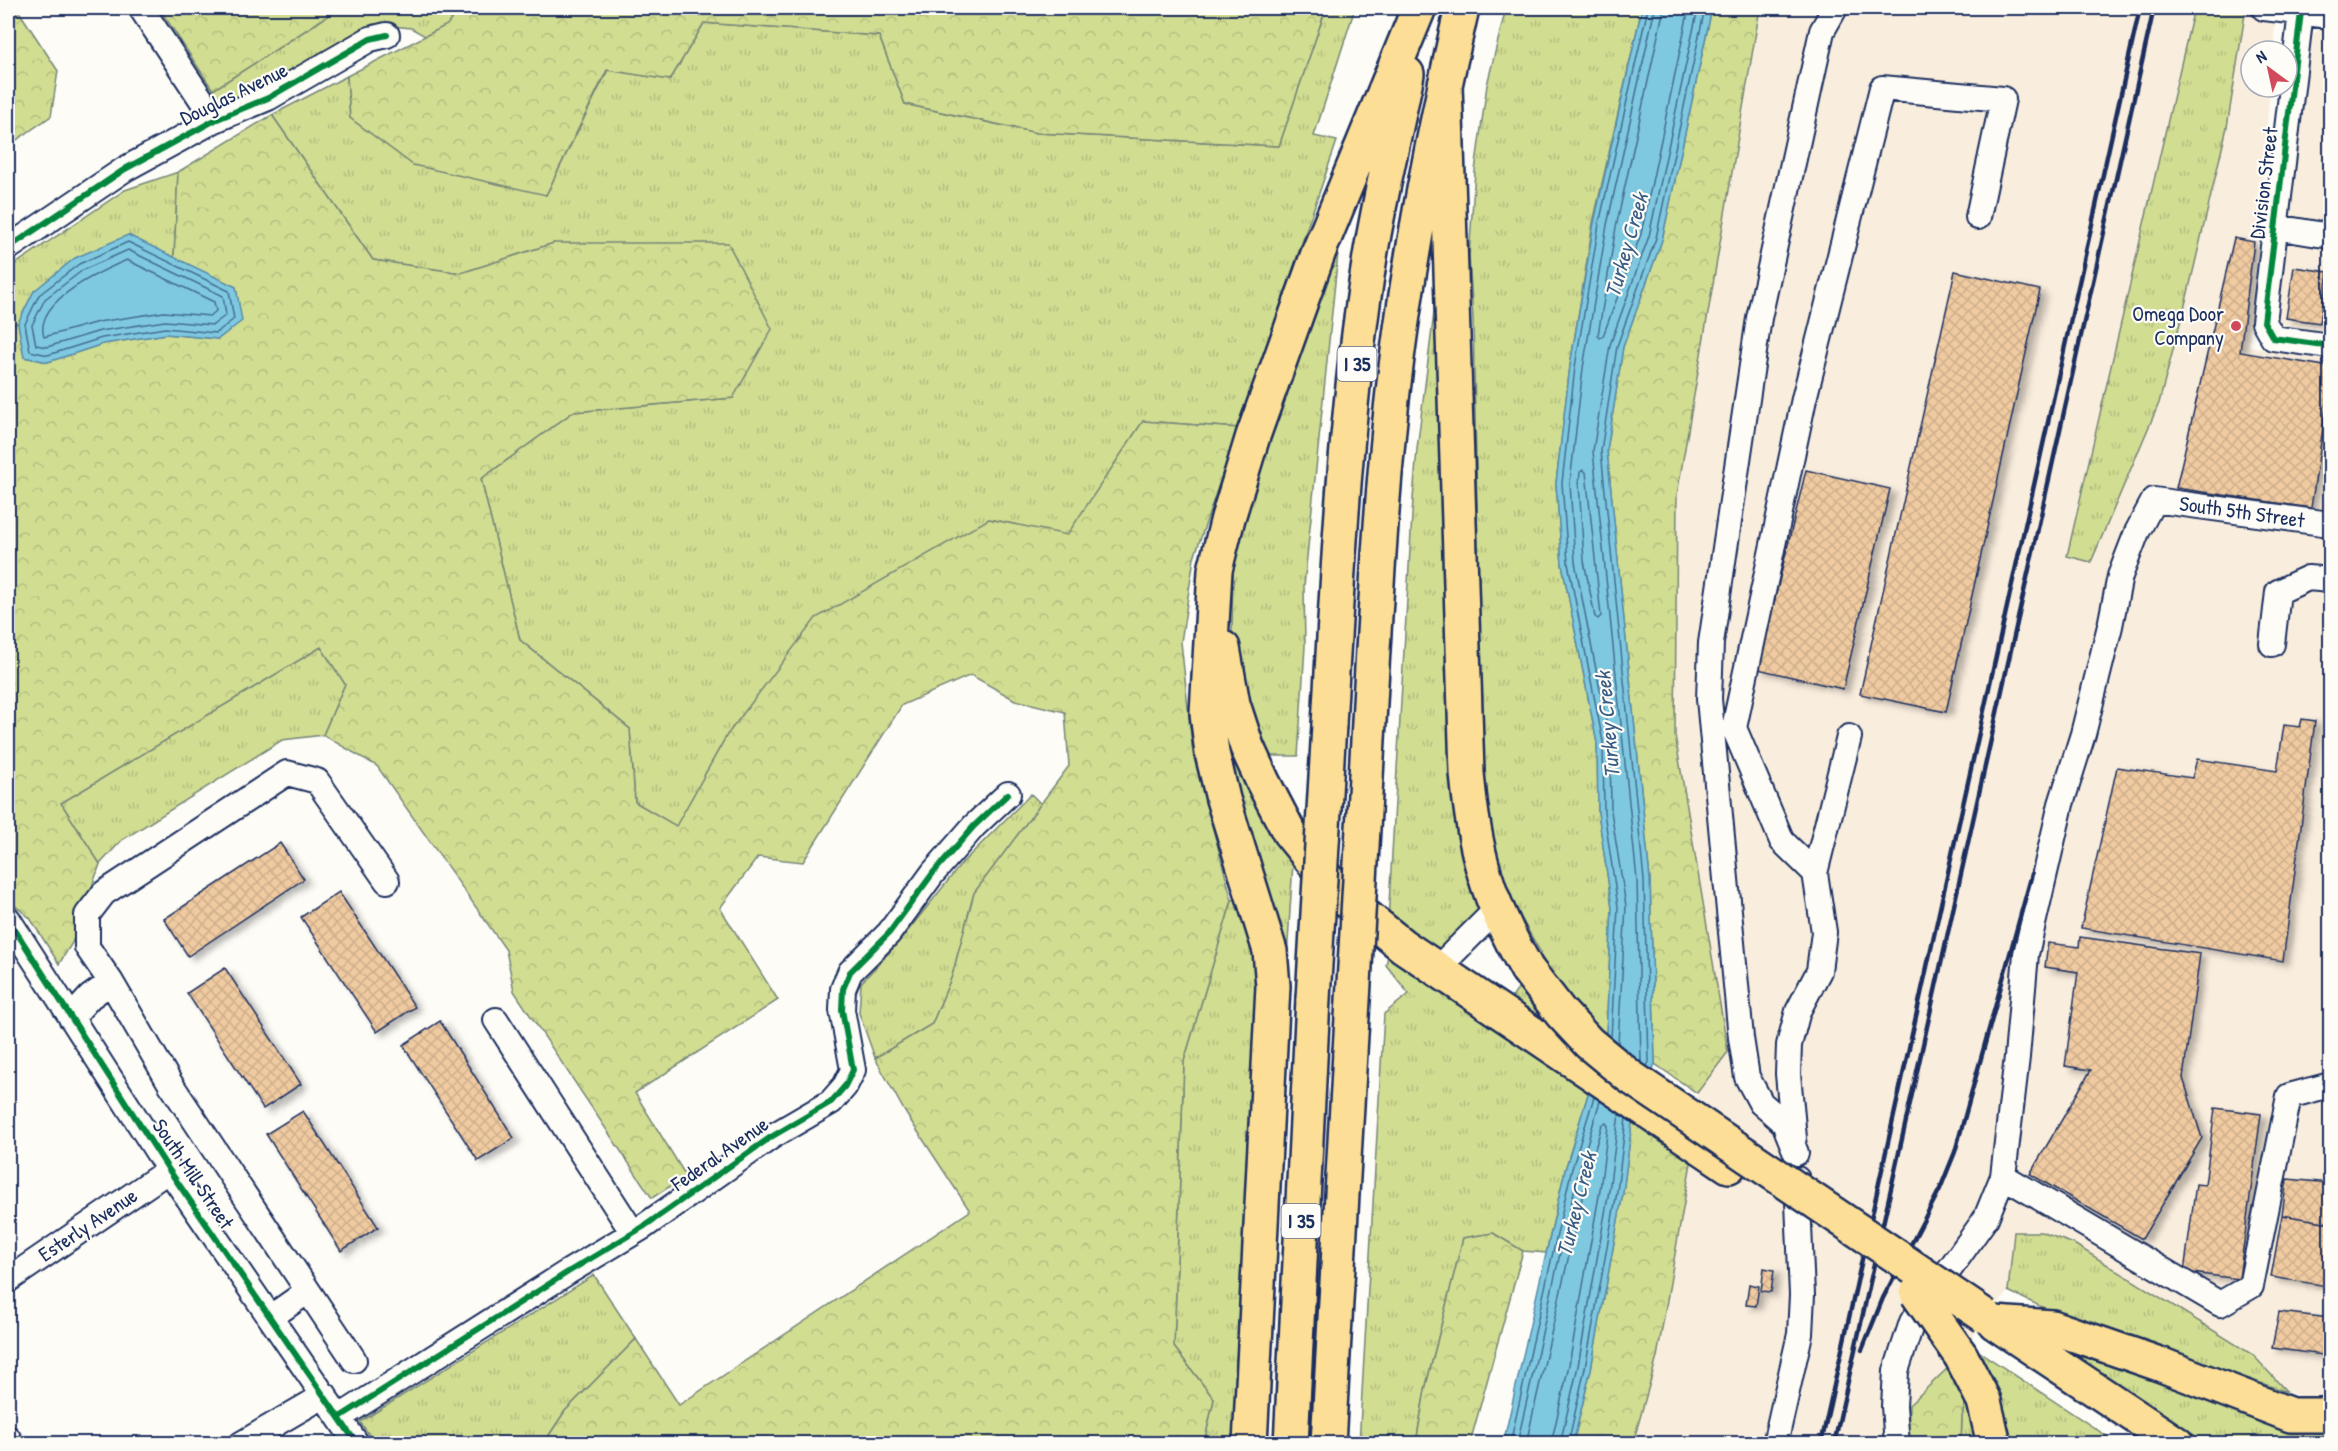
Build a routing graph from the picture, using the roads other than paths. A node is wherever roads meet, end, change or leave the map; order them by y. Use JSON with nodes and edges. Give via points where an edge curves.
{"nodes":[{"id":1,"x":141,"y":8,"type":"edge"},
{"id":2,"x":1420,"y":8,"type":"edge"},
{"id":3,"x":1462,"y":8,"type":"edge"},
{"id":4,"x":1834,"y":8,"type":"edge"},
{"id":5,"x":2264,"y":8,"type":"edge"},
{"id":6,"x":2301,"y":12,"type":"junction"},
{"id":7,"x":2331,"y":16,"type":"edge"},
{"id":8,"x":1821,"y":19,"type":"edge"},
{"id":9,"x":387,"y":35,"type":"dead end"},
{"id":10,"x":1445,"y":84,"type":"junction"},
{"id":11,"x":215,"y":120,"type":"junction"},
{"id":12,"x":1978,"y":217,"type":"dead end"},
{"id":13,"x":2276,"y":227,"type":"junction"},
{"id":14,"x":2331,"y":236,"type":"edge"},
{"id":15,"x":8,"y":248,"type":"edge"},
{"id":16,"x":2331,"y":346,"type":"edge"},
{"id":17,"x":2331,"y":524,"type":"edge"},
{"id":18,"x":2331,"y":580,"type":"edge"},
{"id":19,"x":1213,"y":593,"type":"junction"},
{"id":20,"x":2272,"y":644,"type":"dead end"},
{"id":21,"x":1849,"y":737,"type":"dead end"},
{"id":22,"x":1008,"y":794,"type":"dead end"},
{"id":23,"x":1815,"y":873,"type":"junction"},
{"id":24,"x":387,"y":881,"type":"dead end"},
{"id":25,"x":1496,"y":910,"type":"junction"},
{"id":26,"x":8,"y":919,"type":"edge"},
{"id":27,"x":1437,"y":969,"type":"junction"},
{"id":28,"x":111,"y":982,"type":"junction"},
{"id":29,"x":71,"y":1018,"type":"junction"},
{"id":30,"x":496,"y":1020,"type":"dead end"},
{"id":31,"x":2331,"y":1085,"type":"edge"},
{"id":32,"x":1796,"y":1153,"type":"junction"},
{"id":33,"x":169,"y":1170,"type":"junction"},
{"id":34,"x":2003,"y":1176,"type":"junction"},
{"id":35,"x":633,"y":1233,"type":"junction"},
{"id":36,"x":8,"y":1280,"type":"edge"},
{"id":37,"x":1928,"y":1287,"type":"junction"},
{"id":38,"x":308,"y":1291,"type":"junction"},
{"id":39,"x":271,"y":1317,"type":"junction"},
{"id":40,"x":1980,"y":1332,"type":"junction"},
{"id":41,"x":354,"y":1360,"type":"dead end"},
{"id":42,"x":325,"y":1395,"type":"junction"},
{"id":43,"x":2331,"y":1413,"type":"edge"},
{"id":44,"x":340,"y":1417,"type":"junction"},
{"id":45,"x":8,"y":1437,"type":"edge"},
{"id":46,"x":11,"y":1443,"type":"edge"},
{"id":47,"x":241,"y":1443,"type":"edge"},
{"id":48,"x":357,"y":1443,"type":"edge"},
{"id":49,"x":1250,"y":1443,"type":"edge"},
{"id":50,"x":1291,"y":1443,"type":"edge"},
{"id":51,"x":1328,"y":1443,"type":"edge"},
{"id":52,"x":1775,"y":1443,"type":"edge"},
{"id":53,"x":1897,"y":1443,"type":"edge"},
{"id":54,"x":1994,"y":1443,"type":"edge"},
{"id":55,"x":2140,"y":1443,"type":"edge"},
{"id":56,"x":2176,"y":1443,"type":"edge"}],
"edges":[{"from":1,"to":11,"type":"street"},
{"from":2,"to":19,"type":"highway","via":[[1319,251],[1253,436],[1228,518]]},
{"from":2,"to":50,"type":"highway","number":"I 35","bridge":true,"via":[[1370,256],[1342,513]]},
{"from":3,"to":10,"type":"highway","number":"I 35"},
{"from":4,"to":8,"type":"street"},
{"from":5,"to":6,"type":"street"},
{"from":6,"to":7,"type":"street"},
{"from":6,"to":13,"type":"street","name":"Division Street"},
{"from":8,"to":32,"type":"street","via":[[1760,318],[1711,643],[1709,699],[1748,1077],[1761,1103],[1784,1123]]},
{"from":9,"to":11,"type":"street","name":"Douglas Avenue","via":[[370,39],[268,99]]},
{"from":10,"to":25,"type":"highway","via":[[1467,772],[1478,856]]},
{"from":10,"to":51,"type":"highway","number":"I 35","bridge":true,"via":[[1408,281],[1387,449]]},
{"from":11,"to":15,"type":"street","name":"Douglas Avenue","via":[[125,169]]},
{"from":12,"to":23,"type":"street","via":[[2003,99],[1882,88],[1804,399],[1734,728],[1782,842]]},
{"from":13,"to":14,"type":"street"},
{"from":13,"to":16,"type":"street","name":"Division Street","via":[[2264,322],[2273,338]]},
{"from":17,"to":34,"type":"street","name":"South 5th Street","via":[[2154,500],[2137,532],[2120,576],[2026,954]]},
{"from":18,"to":20,"type":"street","via":[[2308,578],[2278,592]]},
{"from":19,"to":27,"type":"highway","via":[[1233,705],[1251,756],[1289,832],[1340,895],[1378,928]]},
{"from":19,"to":49,"type":"highway","via":[[1207,713],[1212,753],[1270,951],[1273,986]]},
{"from":21,"to":23,"type":"street"},
{"from":22,"to":35,"type":"street","name":"Federal Avenue","via":[[974,826],[889,933],[850,972],[843,989],[842,1010],[853,1070],[845,1086],[831,1102],[771,1137]]},
{"from":23,"to":32,"type":"street","via":[[1824,932],[1818,971],[1798,1011],[1789,1045]]},
{"from":24,"to":28,"type":"street","via":[[317,781],[287,773],[104,893],[87,915],[87,947]]},
{"from":25,"to":27,"type":"street"},
{"from":25,"to":40,"type":"highway","bridge":true,"via":[[1527,969],[1589,1043]]},
{"from":26,"to":29,"type":"street","name":"South Mill Street"},
{"from":27,"to":37,"type":"highway"},
{"from":28,"to":29,"type":"street"},
{"from":28,"to":38,"type":"street","via":[[170,1083]]},
{"from":29,"to":33,"type":"street","name":"South Mill Street"},
{"from":30,"to":35,"type":"street"},
{"from":31,"to":34,"type":"street","via":[[2289,1096],[2251,1286],[2220,1304]]},
{"from":32,"to":52,"type":"street","via":[[1800,1334]]},
{"from":33,"to":36,"type":"street","name":"Esterly Avenue"},
{"from":33,"to":39,"type":"street","name":"South Mill Street"},
{"from":34,"to":37,"type":"street","via":[[1986,1218]]},
{"from":35,"to":44,"type":"street","name":"Federal Avenue"},
{"from":37,"to":40,"type":"highway","bridge":true},
{"from":37,"to":53,"type":"street","via":[[1896,1371]]},
{"from":38,"to":39,"type":"street"},
{"from":38,"to":41,"type":"street"},
{"from":39,"to":42,"type":"street","name":"South Mill Street"},
{"from":40,"to":43,"type":"highway","via":[[2052,1327],[2291,1415]]},
{"from":40,"to":54,"type":"highway","via":[[1984,1401]]},
{"from":40,"to":55,"type":"highway"},
{"from":40,"to":56,"type":"highway"},
{"from":42,"to":44,"type":"street","name":"South Mill Street"},
{"from":42,"to":47,"type":"street"},
{"from":44,"to":48,"type":"street","name":"South Mill Street"},
{"from":45,"to":46,"type":"street"}]}
